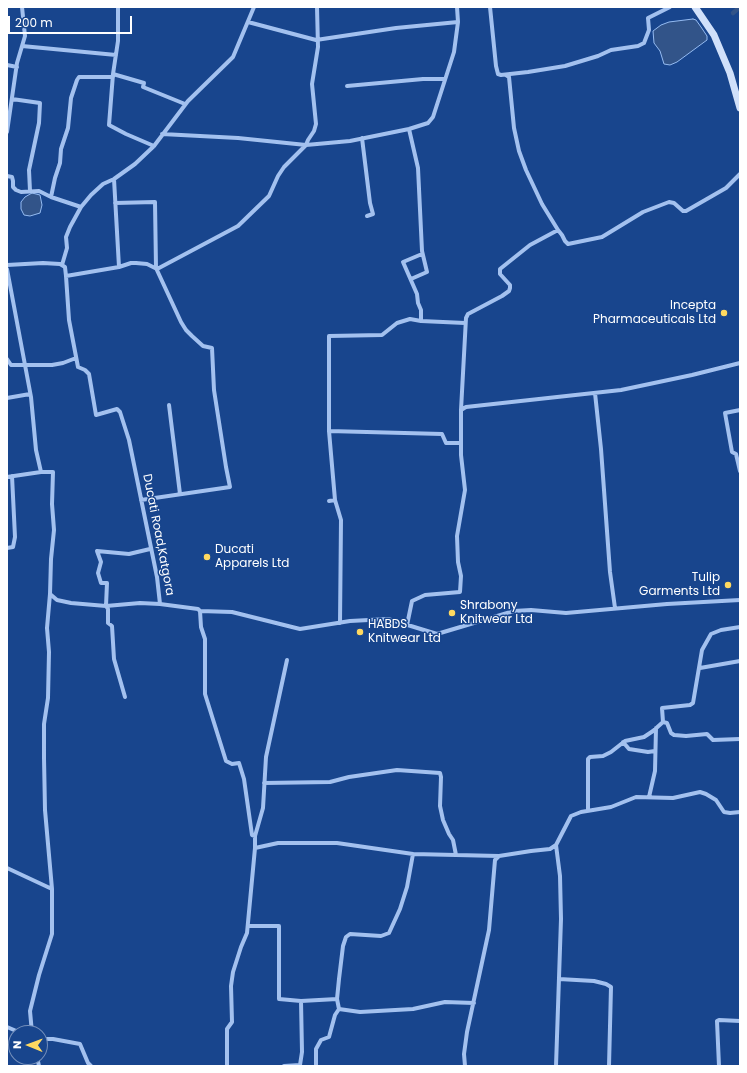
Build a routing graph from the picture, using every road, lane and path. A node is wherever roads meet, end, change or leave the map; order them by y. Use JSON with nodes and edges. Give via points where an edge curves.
{"nodes":[{"id":1,"x":22,"y":7,"type":"edge"},
{"id":2,"x":118,"y":7,"type":"edge"},
{"id":3,"x":254,"y":7,"type":"edge"},
{"id":4,"x":317,"y":7,"type":"edge"},
{"id":5,"x":457,"y":7,"type":"edge"},
{"id":6,"x":490,"y":7,"type":"edge"},
{"id":7,"x":670,"y":7,"type":"edge"},
{"id":8,"x":695,"y":7,"type":"edge"},
{"id":9,"x":248,"y":22,"type":"junction"},
{"id":10,"x":458,"y":22,"type":"junction"},
{"id":11,"x":318,"y":40,"type":"junction"},
{"id":12,"x":22,"y":46,"type":"junction"},
{"id":13,"x":116,"y":55,"type":"junction"},
{"id":14,"x":7,"y":66,"type":"edge"},
{"id":15,"x":17,"y":67,"type":"junction"},
{"id":16,"x":113,"y":75,"type":"junction"},
{"id":17,"x":505,"y":75,"type":"junction"},
{"id":18,"x":445,"y":79,"type":"junction"},
{"id":19,"x":347,"y":86,"type":"dead end"},
{"id":20,"x":12,"y":99,"type":"junction"},
{"id":21,"x":185,"y":104,"type":"junction"},
{"id":22,"x":740,"y":108,"type":"edge"},
{"id":23,"x":409,"y":129,"type":"junction"},
{"id":24,"x":7,"y":132,"type":"edge"},
{"id":25,"x":162,"y":134,"type":"junction"},
{"id":26,"x":362,"y":138,"type":"junction"},
{"id":27,"x":306,"y":145,"type":"junction"},
{"id":28,"x":154,"y":146,"type":"junction"},
{"id":29,"x":740,"y":174,"type":"edge"},
{"id":30,"x":7,"y":176,"type":"edge"},
{"id":31,"x":114,"y":179,"type":"junction"},
{"id":32,"x":30,"y":192,"type":"junction"},
{"id":33,"x":51,"y":197,"type":"junction"},
{"id":34,"x":115,"y":203,"type":"junction"},
{"id":35,"x":81,"y":207,"type":"junction"},
{"id":36,"x":367,"y":216,"type":"dead end"},
{"id":37,"x":558,"y":230,"type":"junction"},
{"id":38,"x":422,"y":254,"type":"junction"},
{"id":39,"x":7,"y":264,"type":"edge"},
{"id":40,"x":62,"y":265,"type":"junction"},
{"id":41,"x":119,"y":267,"type":"junction"},
{"id":42,"x":156,"y":268,"type":"junction"},
{"id":43,"x":7,"y":269,"type":"edge"},
{"id":44,"x":66,"y":276,"type":"junction"},
{"id":45,"x":411,"y":279,"type":"junction"},
{"id":46,"x":421,"y":321,"type":"junction"},
{"id":47,"x":465,"y":322,"type":"junction"},
{"id":48,"x":76,"y":358,"type":"junction"},
{"id":49,"x":7,"y":359,"type":"edge"},
{"id":50,"x":740,"y":363,"type":"edge"},
{"id":51,"x":24,"y":364,"type":"junction"},
{"id":52,"x":595,"y":393,"type":"junction"},
{"id":53,"x":30,"y":394,"type":"junction"},
{"id":54,"x":7,"y":398,"type":"edge"},
{"id":55,"x":169,"y":405,"type":"dead end"},
{"id":56,"x":461,"y":410,"type":"junction"},
{"id":57,"x":740,"y":410,"type":"edge"},
{"id":58,"x":329,"y":431,"type":"junction"},
{"id":59,"x":461,"y":443,"type":"junction"},
{"id":60,"x":740,"y":471,"type":"edge"},
{"id":61,"x":41,"y":472,"type":"junction"},
{"id":62,"x":12,"y":476,"type":"junction"},
{"id":63,"x":7,"y":477,"type":"edge"},
{"id":64,"x":180,"y":494,"type":"junction"},
{"id":65,"x":141,"y":500,"type":"junction"},
{"id":66,"x":335,"y":500,"type":"junction"},
{"id":67,"x":329,"y":501,"type":"dead end"},
{"id":68,"x":7,"y":548,"type":"edge"},
{"id":69,"x":150,"y":549,"type":"junction"},
{"id":70,"x":50,"y":594,"type":"junction"},
{"id":71,"x":740,"y":600,"type":"edge"},
{"id":72,"x":160,"y":604,"type":"junction"},
{"id":73,"x":106,"y":606,"type":"junction"},
{"id":74,"x":615,"y":608,"type":"junction"},
{"id":75,"x":200,"y":611,"type":"junction"},
{"id":76,"x":340,"y":623,"type":"junction"},
{"id":77,"x":407,"y":625,"type":"junction"},
{"id":78,"x":740,"y":627,"type":"edge"},
{"id":79,"x":287,"y":660,"type":"dead end"},
{"id":80,"x":740,"y":661,"type":"edge"},
{"id":81,"x":700,"y":668,"type":"junction"},
{"id":82,"x":125,"y":697,"type":"dead end"},
{"id":83,"x":663,"y":722,"type":"junction"},
{"id":84,"x":656,"y":728,"type":"junction"},
{"id":85,"x":740,"y":739,"type":"edge"},
{"id":86,"x":623,"y":742,"type":"junction"},
{"id":87,"x":655,"y":751,"type":"junction"},
{"id":88,"x":264,"y":783,"type":"junction"},
{"id":89,"x":648,"y":797,"type":"junction"},
{"id":90,"x":588,"y":811,"type":"junction"},
{"id":91,"x":740,"y":812,"type":"edge"},
{"id":92,"x":255,"y":836,"type":"junction"},
{"id":93,"x":556,"y":845,"type":"junction"},
{"id":94,"x":255,"y":848,"type":"junction"},
{"id":95,"x":413,"y":854,"type":"junction"},
{"id":96,"x":456,"y":855,"type":"junction"},
{"id":97,"x":499,"y":856,"type":"junction"},
{"id":98,"x":7,"y":868,"type":"edge"},
{"id":99,"x":52,"y":889,"type":"junction"},
{"id":100,"x":248,"y":926,"type":"junction"},
{"id":101,"x":559,"y":979,"type":"junction"},
{"id":102,"x":337,"y":1000,"type":"junction"},
{"id":103,"x":301,"y":1001,"type":"junction"},
{"id":104,"x":474,"y":1002,"type":"junction"},
{"id":105,"x":339,"y":1009,"type":"junction"},
{"id":106,"x":740,"y":1021,"type":"edge"},
{"id":107,"x":31,"y":1025,"type":"edge"},
{"id":108,"x":48,"y":1039,"type":"edge"},
{"id":109,"x":91,"y":1066,"type":"edge"},
{"id":110,"x":227,"y":1066,"type":"edge"},
{"id":111,"x":284,"y":1066,"type":"edge"},
{"id":112,"x":316,"y":1066,"type":"edge"},
{"id":113,"x":465,"y":1066,"type":"edge"},
{"id":114,"x":556,"y":1066,"type":"edge"},
{"id":115,"x":609,"y":1066,"type":"edge"},
{"id":116,"x":718,"y":1066,"type":"edge"}],
"edges":[{"from":1,"to":12,"type":"street","via":[[25,32]]},
{"from":2,"to":13,"type":"street"},
{"from":3,"to":9,"type":"street"},
{"from":4,"to":11,"type":"street"},
{"from":5,"to":10,"type":"street"},
{"from":6,"to":17,"type":"street","via":[[496,66],[498,74]]},
{"from":7,"to":17,"type":"street","via":[[648,18],[649,30],[644,42],[638,46],[611,50],[565,66]]},
{"from":8,"to":22,"type":"main road","via":[[714,35],[730,72]]},
{"from":9,"to":11,"type":"street"},
{"from":9,"to":21,"type":"street","via":[[233,57]]},
{"from":10,"to":11,"type":"street"},
{"from":10,"to":18,"type":"street","via":[[454,52]]},
{"from":11,"to":27,"type":"street","via":[[312,84],[316,124]]},
{"from":12,"to":13,"type":"street"},
{"from":12,"to":15,"type":"street"},
{"from":13,"to":16,"type":"street"},
{"from":14,"to":15,"type":"street"},
{"from":15,"to":20,"type":"street"},
{"from":16,"to":21,"type":"street","via":[[144,83],[143,87]]},
{"from":16,"to":28,"type":"street","via":[[109,125]]},
{"from":16,"to":33,"type":"street","via":[[80,77],[77,80]]},
{"from":17,"to":37,"type":"street","via":[[509,77],[519,151],[542,204]]},
{"from":18,"to":19,"type":"street"},
{"from":18,"to":23,"type":"street","via":[[433,117],[428,123]]},
{"from":20,"to":24,"type":"street"},
{"from":20,"to":32,"type":"street","via":[[40,103],[39,123],[29,170]]},
{"from":21,"to":25,"type":"street"},
{"from":23,"to":26,"type":"street"},
{"from":23,"to":38,"type":"street","via":[[418,168]]},
{"from":25,"to":27,"type":"street"},
{"from":25,"to":28,"type":"street"},
{"from":26,"to":27,"type":"street"},
{"from":26,"to":36,"type":"street","via":[[373,214]]},
{"from":27,"to":42,"type":"street","via":[[284,167],[269,196],[238,226]]},
{"from":28,"to":31,"type":"street"},
{"from":29,"to":37,"type":"street","via":[[726,188],[686,211],[669,202],[654,206],[602,237],[568,244]]},
{"from":30,"to":32,"type":"street","via":[[12,177],[16,190]]},
{"from":31,"to":34,"type":"street"},
{"from":31,"to":35,"type":"street","via":[[90,195]]},
{"from":32,"to":33,"type":"street","via":[[39,191]]},
{"from":33,"to":35,"type":"street"},
{"from":34,"to":41,"type":"street"},
{"from":34,"to":42,"type":"street","via":[[155,202]]},
{"from":35,"to":40,"type":"street","via":[[66,237],[67,248]]},
{"from":37,"to":47,"type":"street","via":[[530,245],[503,266],[500,274],[510,285],[509,291],[468,314]]},
{"from":38,"to":45,"type":"street","via":[[427,272]]},
{"from":38,"to":45,"type":"street","via":[[403,262]]},
{"from":39,"to":40,"type":"street"},
{"from":40,"to":44,"type":"street","via":[[65,267]]},
{"from":41,"to":42,"type":"street","via":[[136,263]]},
{"from":41,"to":44,"type":"street"},
{"from":42,"to":64,"type":"street","via":[[186,330],[203,346],[212,348],[214,390],[230,487]]},
{"from":43,"to":51,"type":"street"},
{"from":44,"to":48,"type":"street","via":[[69,320]]},
{"from":45,"to":46,"type":"street","via":[[421,310]]},
{"from":46,"to":47,"type":"street"},
{"from":46,"to":58,"type":"street","via":[[410,319],[397,323],[382,335],[329,336]]},
{"from":47,"to":56,"type":"street"},
{"from":48,"to":51,"type":"street","via":[[52,365]]},
{"from":48,"to":65,"type":"street","name":"Ducati Road,Katgora","via":[[78,367],[89,374],[96,415],[117,409],[120,412],[129,440]]},
{"from":49,"to":51,"type":"street","via":[[11,364]]},
{"from":50,"to":52,"type":"street","via":[[621,390]]},
{"from":51,"to":53,"type":"street"},
{"from":52,"to":56,"type":"street","via":[[466,407]]},
{"from":52,"to":74,"type":"street"},
{"from":53,"to":54,"type":"street"},
{"from":53,"to":61,"type":"street"},
{"from":55,"to":64,"type":"street"},
{"from":56,"to":59,"type":"street"},
{"from":57,"to":60,"type":"street","via":[[725,413],[732,452],[736,454]]},
{"from":58,"to":59,"type":"street","via":[[442,434],[446,443]]},
{"from":58,"to":66,"type":"street"},
{"from":59,"to":77,"type":"street","via":[[465,490],[457,536],[460,592],[425,595],[412,601]]},
{"from":61,"to":62,"type":"street"},
{"from":61,"to":70,"type":"street","via":[[53,472],[54,530]]},
{"from":62,"to":63,"type":"street"},
{"from":62,"to":68,"type":"street","via":[[15,537],[13,547]]},
{"from":64,"to":65,"type":"street"},
{"from":65,"to":69,"type":"street","name":"Ducati Road,Katgora"},
{"from":66,"to":67,"type":"street"},
{"from":66,"to":76,"type":"street","via":[[341,520]]},
{"from":69,"to":72,"type":"street","name":"Ducati Road,Katgora"},
{"from":69,"to":73,"type":"street","via":[[129,554],[97,551],[101,583],[107,583]]},
{"from":70,"to":73,"type":"street","via":[[65,602]]},
{"from":70,"to":99,"type":"street","via":[[47,628],[48,698],[44,724],[44,810]]},
{"from":71,"to":74,"type":"street","name":"Ducati Road,Katgora"},
{"from":72,"to":73,"type":"street"},
{"from":72,"to":75,"type":"street","name":"Ducati Road,Katgora"},
{"from":73,"to":82,"type":"street","via":[[108,623],[112,626],[114,659]]},
{"from":74,"to":77,"type":"street","name":"Ducati Road,Katgora","via":[[566,613],[514,611],[437,634]]},
{"from":75,"to":76,"type":"street","name":"Ducati Road,Katgora","via":[[232,612],[300,629]]},
{"from":75,"to":92,"type":"street","via":[[205,639],[205,694],[226,761],[232,764],[239,763],[244,779],[252,835]]},
{"from":76,"to":77,"type":"street","name":"Ducati Road,Katgora","via":[[388,619]]},
{"from":78,"to":81,"type":"street","via":[[711,634],[702,650]]},
{"from":79,"to":88,"type":"street","via":[[266,757]]},
{"from":80,"to":81,"type":"street"},
{"from":81,"to":83,"type":"street","via":[[693,703],[662,708]]},
{"from":83,"to":84,"type":"street"},
{"from":83,"to":85,"type":"street","via":[[674,735],[707,734],[713,740]]},
{"from":84,"to":86,"type":"street","via":[[644,737]]},
{"from":84,"to":87,"type":"street"},
{"from":86,"to":87,"type":"street","via":[[629,750]]},
{"from":86,"to":90,"type":"street","via":[[603,756],[588,759]]},
{"from":87,"to":89,"type":"street","via":[[655,772]]},
{"from":88,"to":92,"type":"street","via":[[262,808]]},
{"from":88,"to":96,"type":"street","via":[[330,782],[397,770],[440,773],[440,806]]},
{"from":89,"to":90,"type":"street","via":[[636,797],[611,807]]},
{"from":89,"to":91,"type":"street","via":[[673,798],[700,792],[716,800],[724,812]]},
{"from":90,"to":93,"type":"street","via":[[571,816]]},
{"from":92,"to":94,"type":"street"},
{"from":93,"to":97,"type":"street","via":[[550,849]]},
{"from":93,"to":101,"type":"street","via":[[561,919]]},
{"from":94,"to":95,"type":"street","via":[[278,842],[337,843]]},
{"from":94,"to":100,"type":"street"},
{"from":95,"to":96,"type":"street"},
{"from":95,"to":102,"type":"street","via":[[407,887],[389,933],[381,936],[346,936]]},
{"from":96,"to":97,"type":"street"},
{"from":97,"to":104,"type":"street","via":[[495,860],[489,930]]},
{"from":98,"to":99,"type":"street"},
{"from":99,"to":107,"type":"street","via":[[52,934],[30,1011]]},
{"from":100,"to":103,"type":"street","via":[[279,926],[278,999]]},
{"from":100,"to":110,"type":"street","via":[[233,972],[232,1022],[227,1029]]},
{"from":101,"to":114,"type":"street"},
{"from":101,"to":115,"type":"street","via":[[594,981],[611,987]]},
{"from":102,"to":103,"type":"street"},
{"from":102,"to":105,"type":"street"},
{"from":103,"to":111,"type":"street","via":[[300,1065]]},
{"from":104,"to":105,"type":"street","via":[[445,1002],[405,1009],[360,1012]]},
{"from":104,"to":113,"type":"street","via":[[467,1032]]},
{"from":105,"to":112,"type":"street","via":[[329,1037],[322,1040],[316,1049]]},
{"from":106,"to":116,"type":"street","via":[[717,1021]]},
{"from":108,"to":109,"type":"street","via":[[80,1044]]}]}
